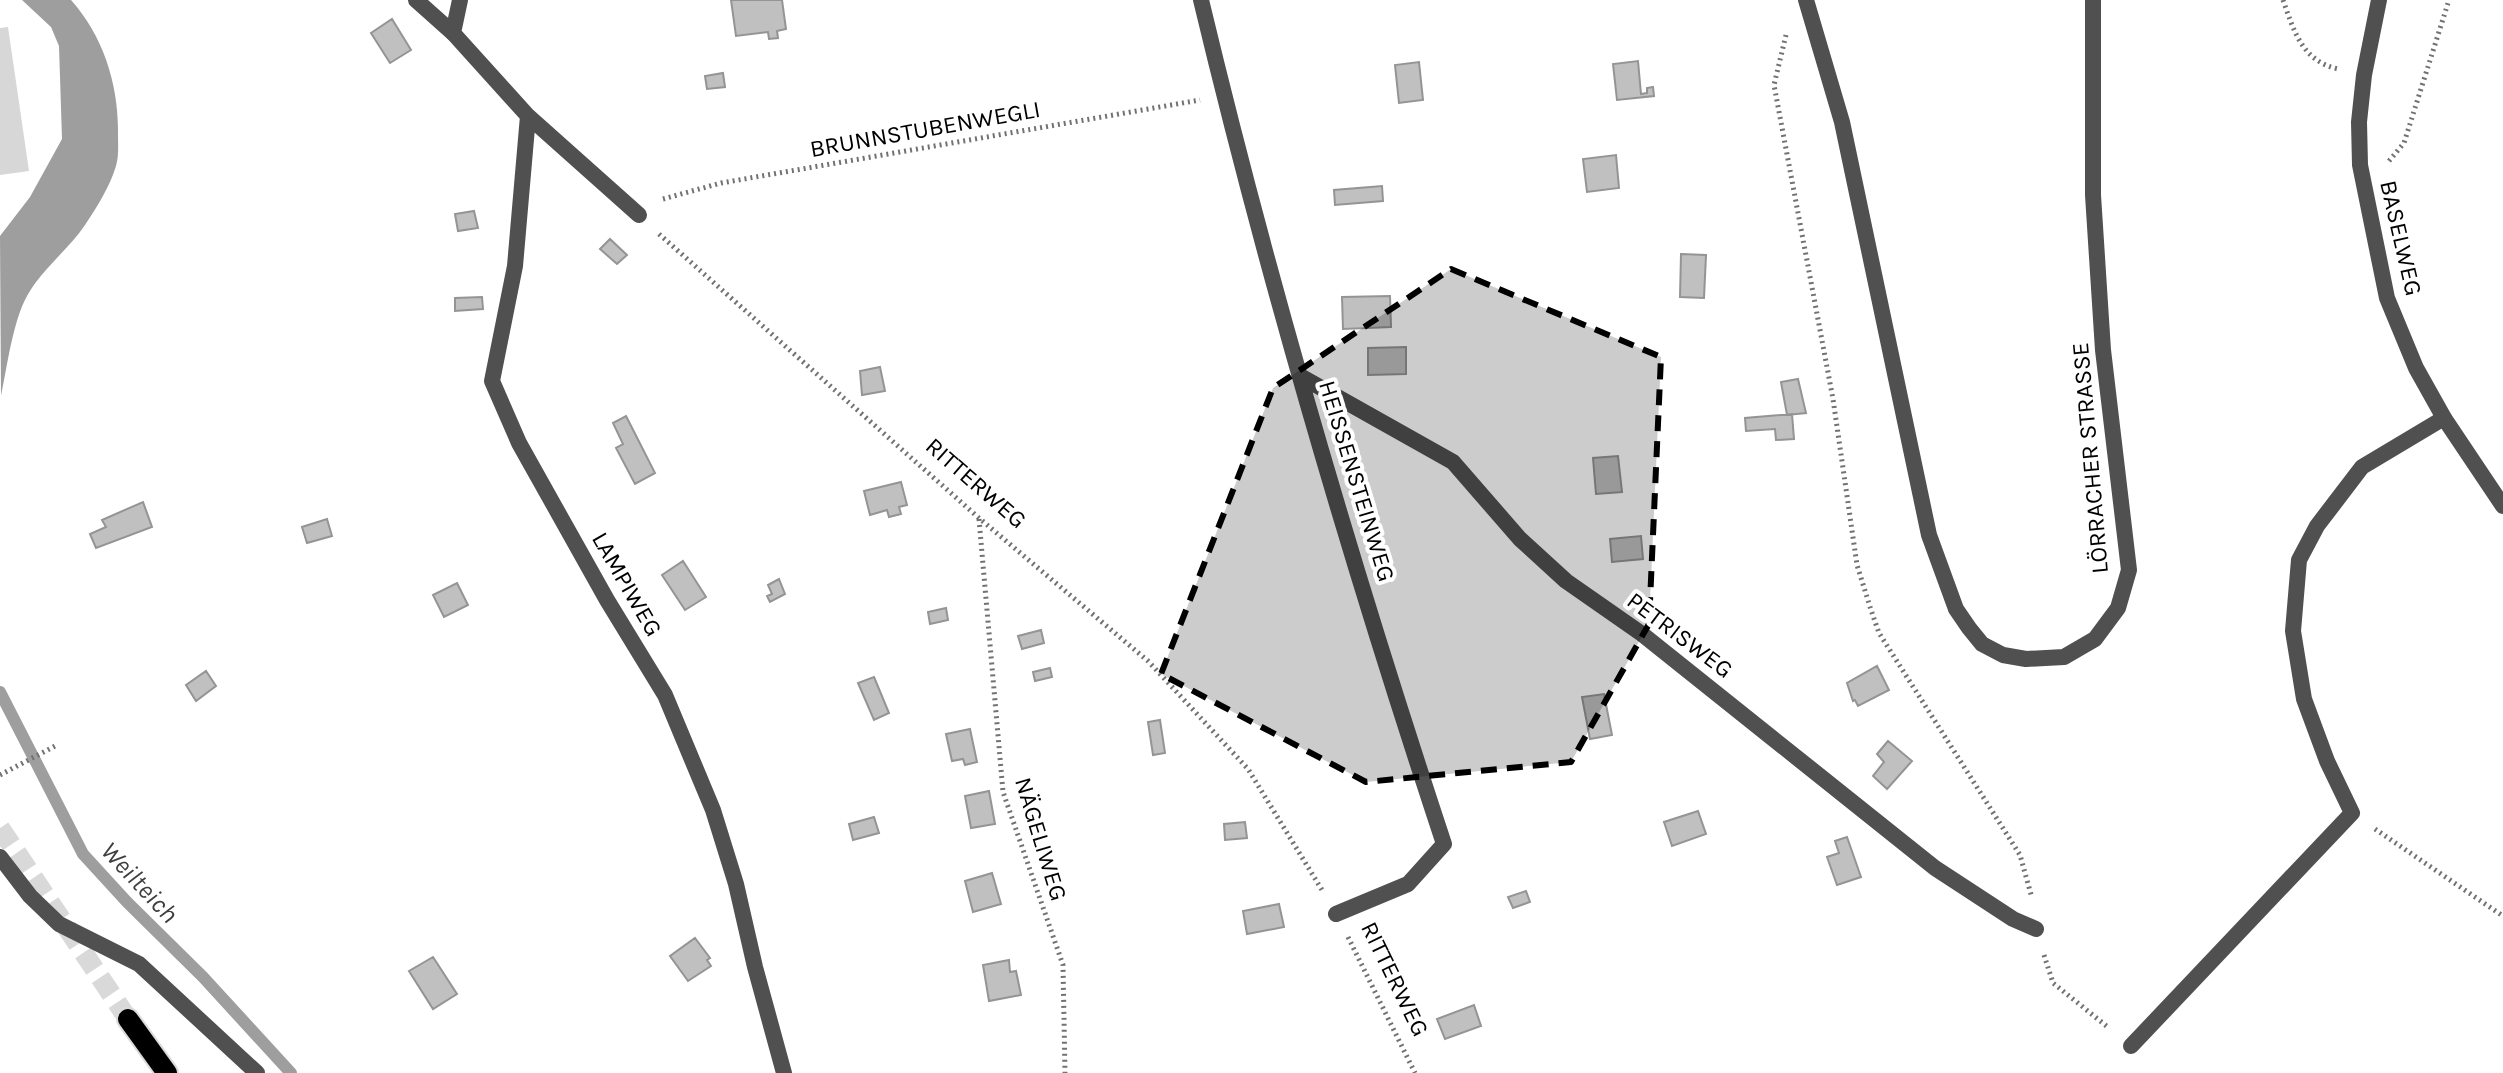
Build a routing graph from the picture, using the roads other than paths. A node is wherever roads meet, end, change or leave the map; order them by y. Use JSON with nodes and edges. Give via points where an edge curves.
{"nodes":[{"id":1,"x":416,"y":0,"type":"edge"},
{"id":2,"x":460,"y":0,"type":"edge"},
{"id":3,"x":1201,"y":0,"type":"edge"},
{"id":4,"x":1806,"y":0,"type":"edge"},
{"id":5,"x":2093,"y":0,"type":"edge"},
{"id":6,"x":2379,"y":0,"type":"edge"},
{"id":7,"x":453,"y":33,"type":"junction"},
{"id":8,"x":528,"y":116,"type":"junction"},
{"id":9,"x":639,"y":215,"type":"road end"},
{"id":10,"x":1300,"y":376,"type":"junction"},
{"id":11,"x":2444,"y":418,"type":"junction"},
{"id":12,"x":2503,"y":506,"type":"edge"},
{"id":13,"x":0,"y":857,"type":"edge"},
{"id":14,"x":1336,"y":914,"type":"road end"},
{"id":15,"x":2036,"y":929,"type":"road end"},
{"id":16,"x":128,"y":1019,"type":"tunnel mouth"},
{"id":17,"x":2131,"y":1046,"type":"road end"},
{"id":18,"x":167,"y":1073,"type":"edge"},
{"id":19,"x":257,"y":1073,"type":"edge"},
{"id":20,"x":784,"y":1073,"type":"edge"}],
"edges":[{"from":1,"to":7,"type":"street"},
{"from":2,"to":7,"type":"street"},
{"from":3,"to":10,"type":"street","name":"HEISSENSTEINWEG"},
{"from":4,"to":5,"type":"street","name":"LÖRRACHER STRASSE","via":[[1842,122],[1929,535],[1956,609],[1969,628],[1982,644],[2026,659],[2064,657],[2095,639],[2118,608],[2129,570],[2103,350],[2093,195]]},
{"from":6,"to":11,"type":"street","name":"BASELWEG","via":[[2364,75],[2360,165],[2387,298]]},
{"from":7,"to":8,"type":"street"},
{"from":8,"to":9,"type":"street"},
{"from":8,"to":20,"type":"street","name":"LAMPIWEG","via":[[515,266],[492,381],[519,443],[665,695],[713,810]]},
{"from":10,"to":14,"type":"street","name":"HEISSENSTEINWEG","via":[[1444,844],[1408,884]]},
{"from":10,"to":15,"type":"street","name":"PETRISWEG","via":[[1453,462],[1520,539],[1566,581],[1642,634],[1935,868]]},
{"from":11,"to":12,"type":"street","name":"BASELWEG"},
{"from":11,"to":17,"type":"street","via":[[2362,467],[2317,526],[2299,560],[2293,631],[2304,699],[2352,813]]},
{"from":13,"to":19,"type":"street","via":[[59,924],[139,964]]},
{"from":16,"to":18,"type":"main road"}]}
